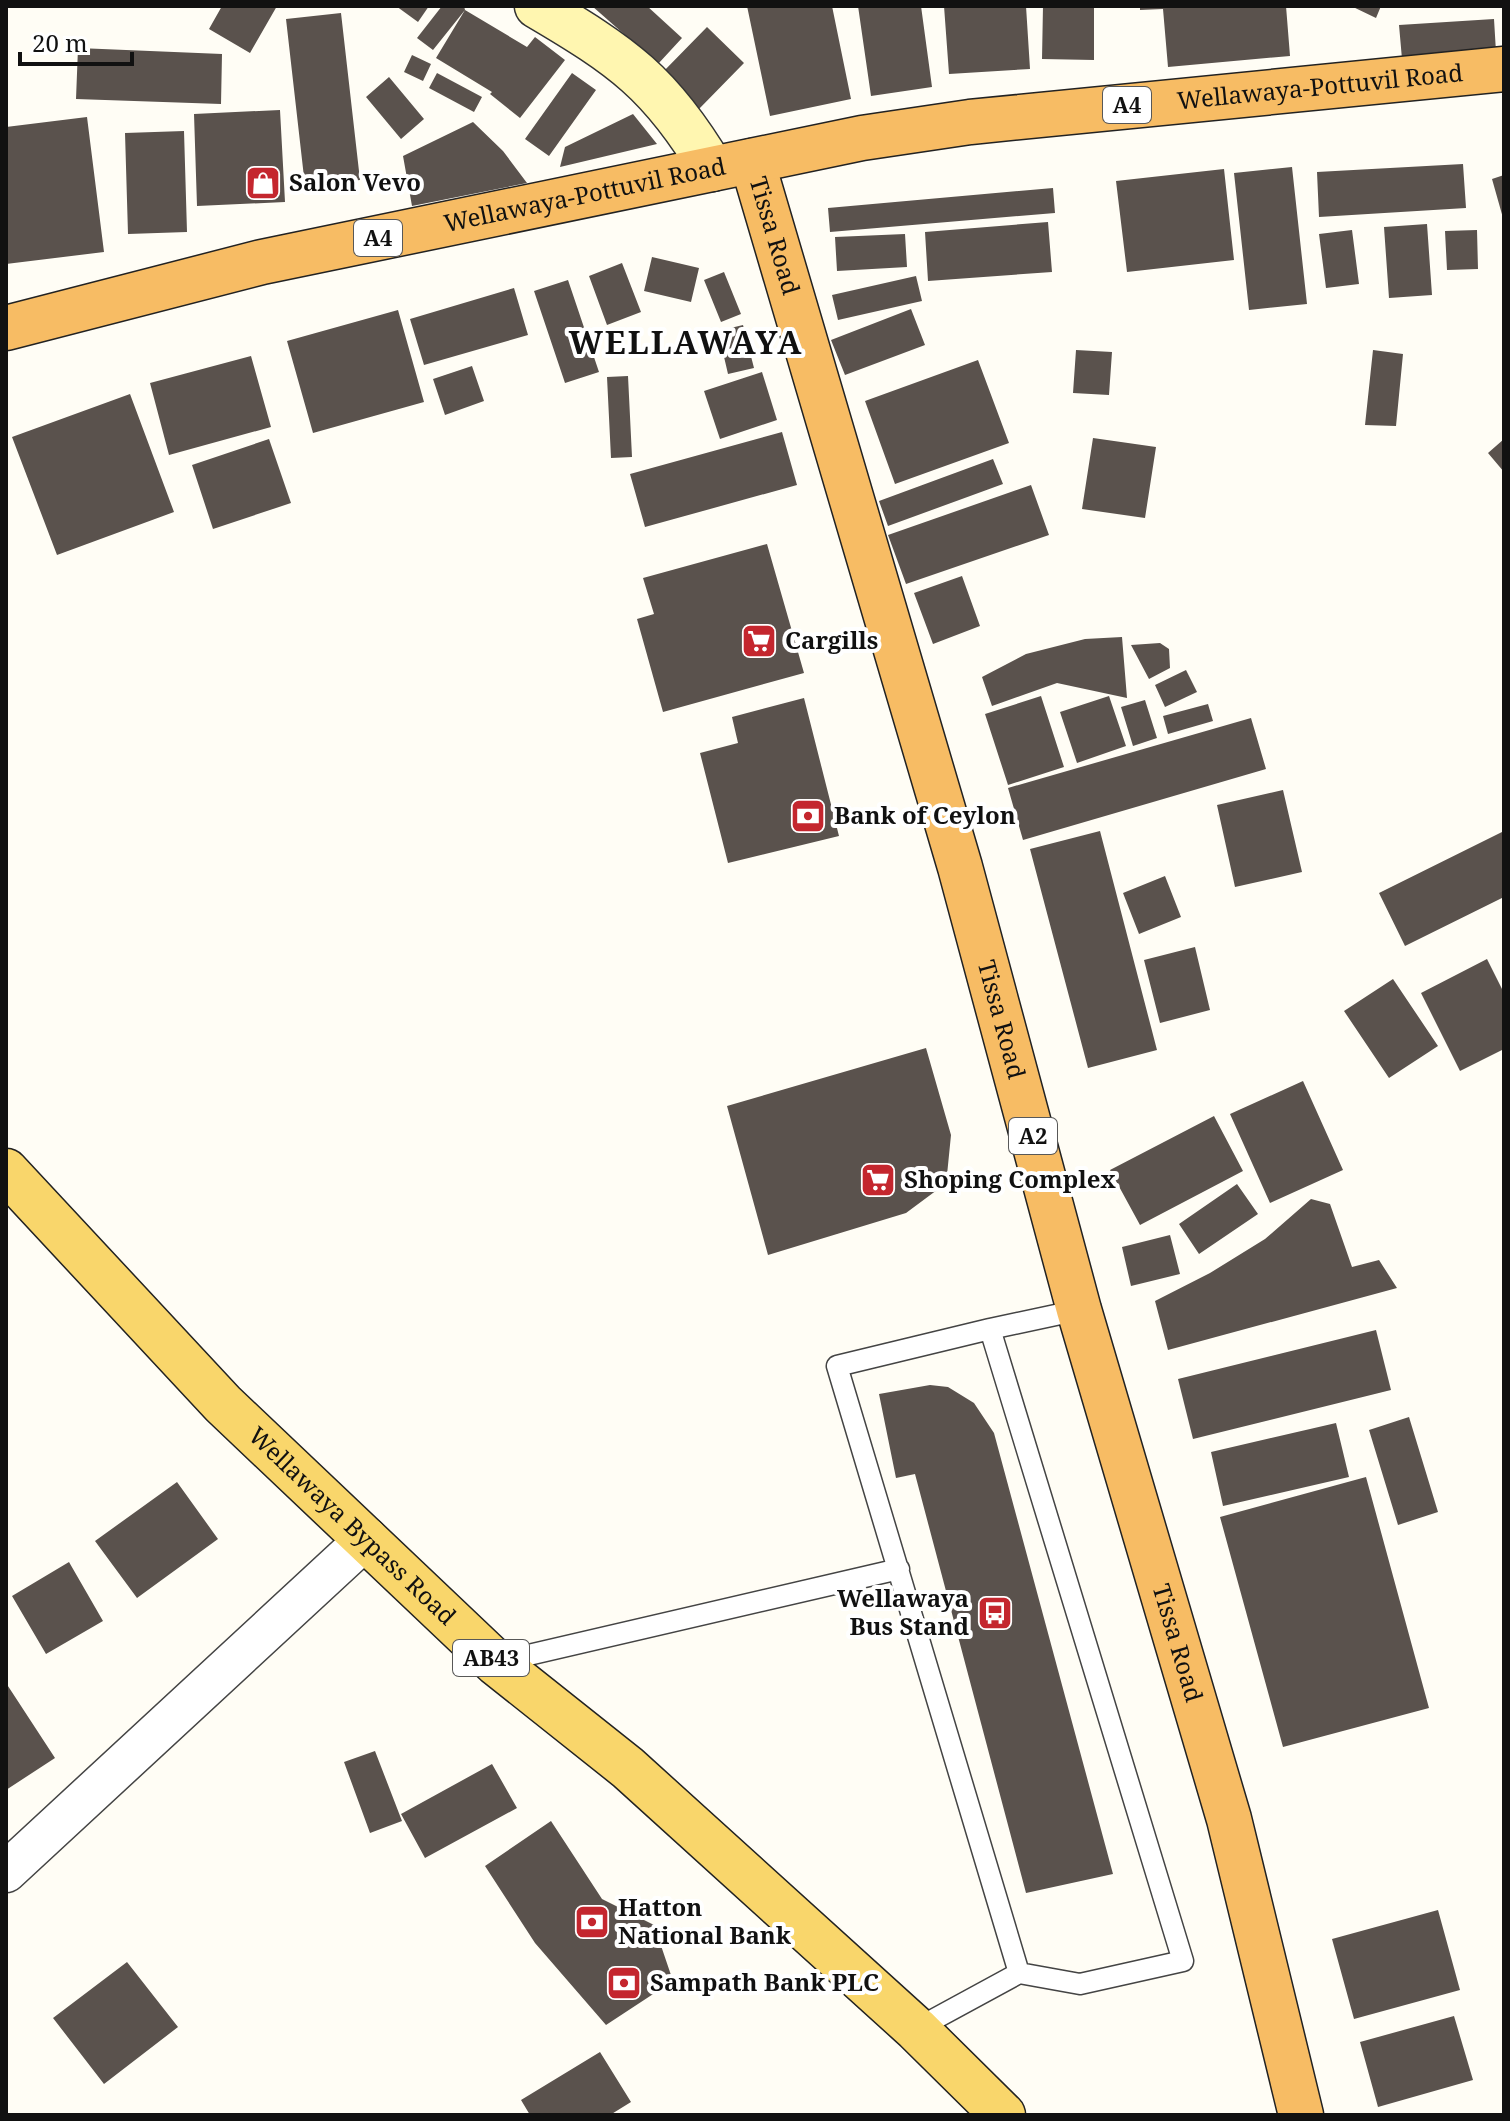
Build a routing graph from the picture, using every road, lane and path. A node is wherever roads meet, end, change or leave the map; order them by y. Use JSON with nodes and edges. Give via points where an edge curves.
{"nodes":[{"id":1,"x":537,"y":6,"type":"edge"},
{"id":2,"x":1504,"y":69,"type":"edge"},
{"id":3,"x":732,"y":165,"type":"junction"},
{"id":4,"x":6,"y":328,"type":"edge"},
{"id":5,"x":6,"y":1171,"type":"edge"},
{"id":6,"x":1079,"y":1310,"type":"junction"},
{"id":7,"x":990,"y":1329,"type":"junction"},
{"id":8,"x":367,"y":1538,"type":"junction"},
{"id":9,"x":899,"y":1569,"type":"junction"},
{"id":10,"x":496,"y":1663,"type":"junction"},
{"id":11,"x":6,"y":1872,"type":"edge"},
{"id":12,"x":1019,"y":1973,"type":"junction"},
{"id":13,"x":916,"y":2029,"type":"junction"},
{"id":14,"x":1003,"y":2115,"type":"edge"},
{"id":15,"x":1301,"y":2115,"type":"edge"}],
"edges":[{"from":1,"to":3,"type":"main road","via":[[644,76],[688,128]]},
{"from":2,"to":3,"type":"highway","name":"Wellawaya-Pottuvil Road","number":"A4","via":[[970,122]]},
{"from":3,"to":4,"type":"highway","name":"Wellawaya-Pottuvil Road","number":"A4","via":[[262,262]]},
{"from":3,"to":6,"type":"highway","name":"Tissa Road","number":"A2","via":[[960,867]]},
{"from":5,"to":8,"type":"main road","name":"Wellawaya Bypass Road","number":"AB43","via":[[223,1404]]},
{"from":6,"to":7,"type":"lane"},
{"from":6,"to":15,"type":"highway","name":"Tissa Road","number":"A2","via":[[1229,1819]]},
{"from":7,"to":9,"type":"lane","via":[[837,1366]]},
{"from":7,"to":12,"type":"lane","via":[[1183,1961],[1080,1984]]},
{"from":8,"to":10,"type":"main road","name":"Wellawaya Bypass Road","number":"AB43"},
{"from":8,"to":11,"type":"street"},
{"from":9,"to":10,"type":"lane"},
{"from":9,"to":12,"type":"lane"},
{"from":10,"to":13,"type":"main road","name":"Wellawaya Bypass Road","number":"AB43","via":[[628,1768]]},
{"from":12,"to":13,"type":"lane"},
{"from":13,"to":14,"type":"main road","name":"Wellawaya Bypass Road","number":"AB43"}]}
